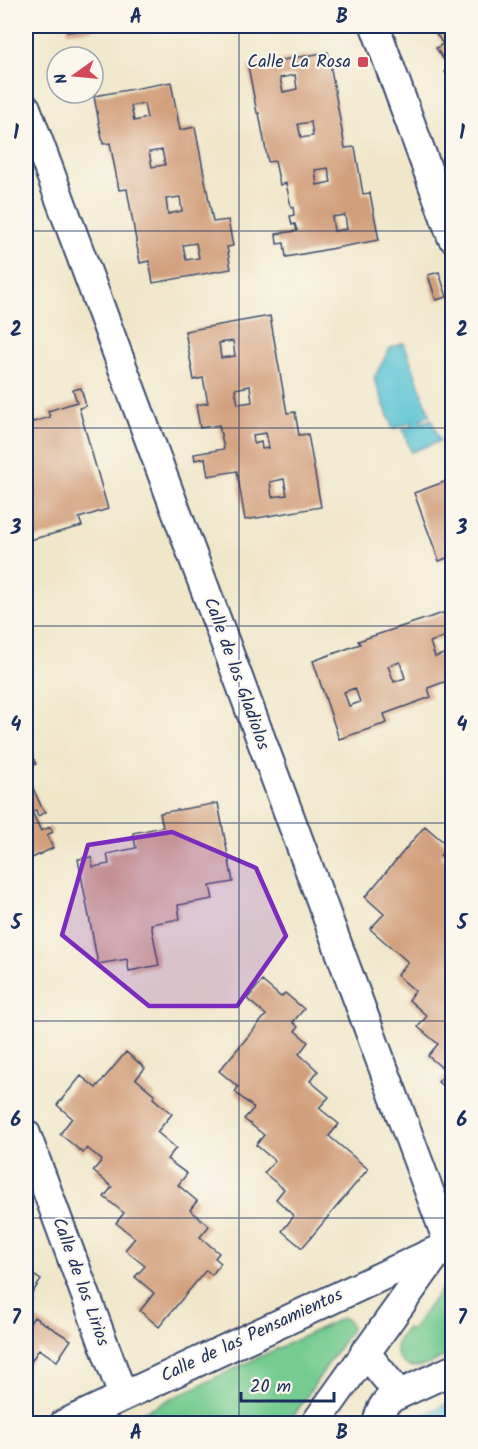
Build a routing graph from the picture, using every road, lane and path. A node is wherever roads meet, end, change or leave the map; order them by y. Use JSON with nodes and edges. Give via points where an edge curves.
{"nodes":[{"id":1,"x":375,"y":26,"type":"edge"},
{"id":2,"x":26,"y":108,"type":"edge"},
{"id":3,"x":453,"y":237,"type":"edge"},
{"id":4,"x":26,"y":1134,"type":"edge"},
{"id":5,"x":446,"y":1240,"type":"edge"},
{"id":6,"x":365,"y":1352,"type":"junction"},
{"id":7,"x":453,"y":1370,"type":"edge"},
{"id":8,"x":399,"y":1394,"type":"junction"},
{"id":9,"x":123,"y":1396,"type":"junction"},
{"id":10,"x":64,"y":1424,"type":"edge"},
{"id":11,"x":315,"y":1424,"type":"edge"},
{"id":12,"x":378,"y":1424,"type":"edge"}],
"edges":[{"from":1,"to":3,"type":"street"},
{"from":2,"to":5,"type":"street","name":"Calle de los Gladiolos"},
{"from":4,"to":9,"type":"street","name":"Calle de los Lirios"},
{"from":5,"to":6,"type":"street"},
{"from":5,"to":9,"type":"street","name":"Calle de las Pensamientos"},
{"from":6,"to":8,"type":"street"},
{"from":6,"to":11,"type":"street"},
{"from":7,"to":8,"type":"street"},
{"from":8,"to":12,"type":"street","via":[[382,1407]]},
{"from":9,"to":10,"type":"street","name":"Calle de las Pensamientos"}]}
